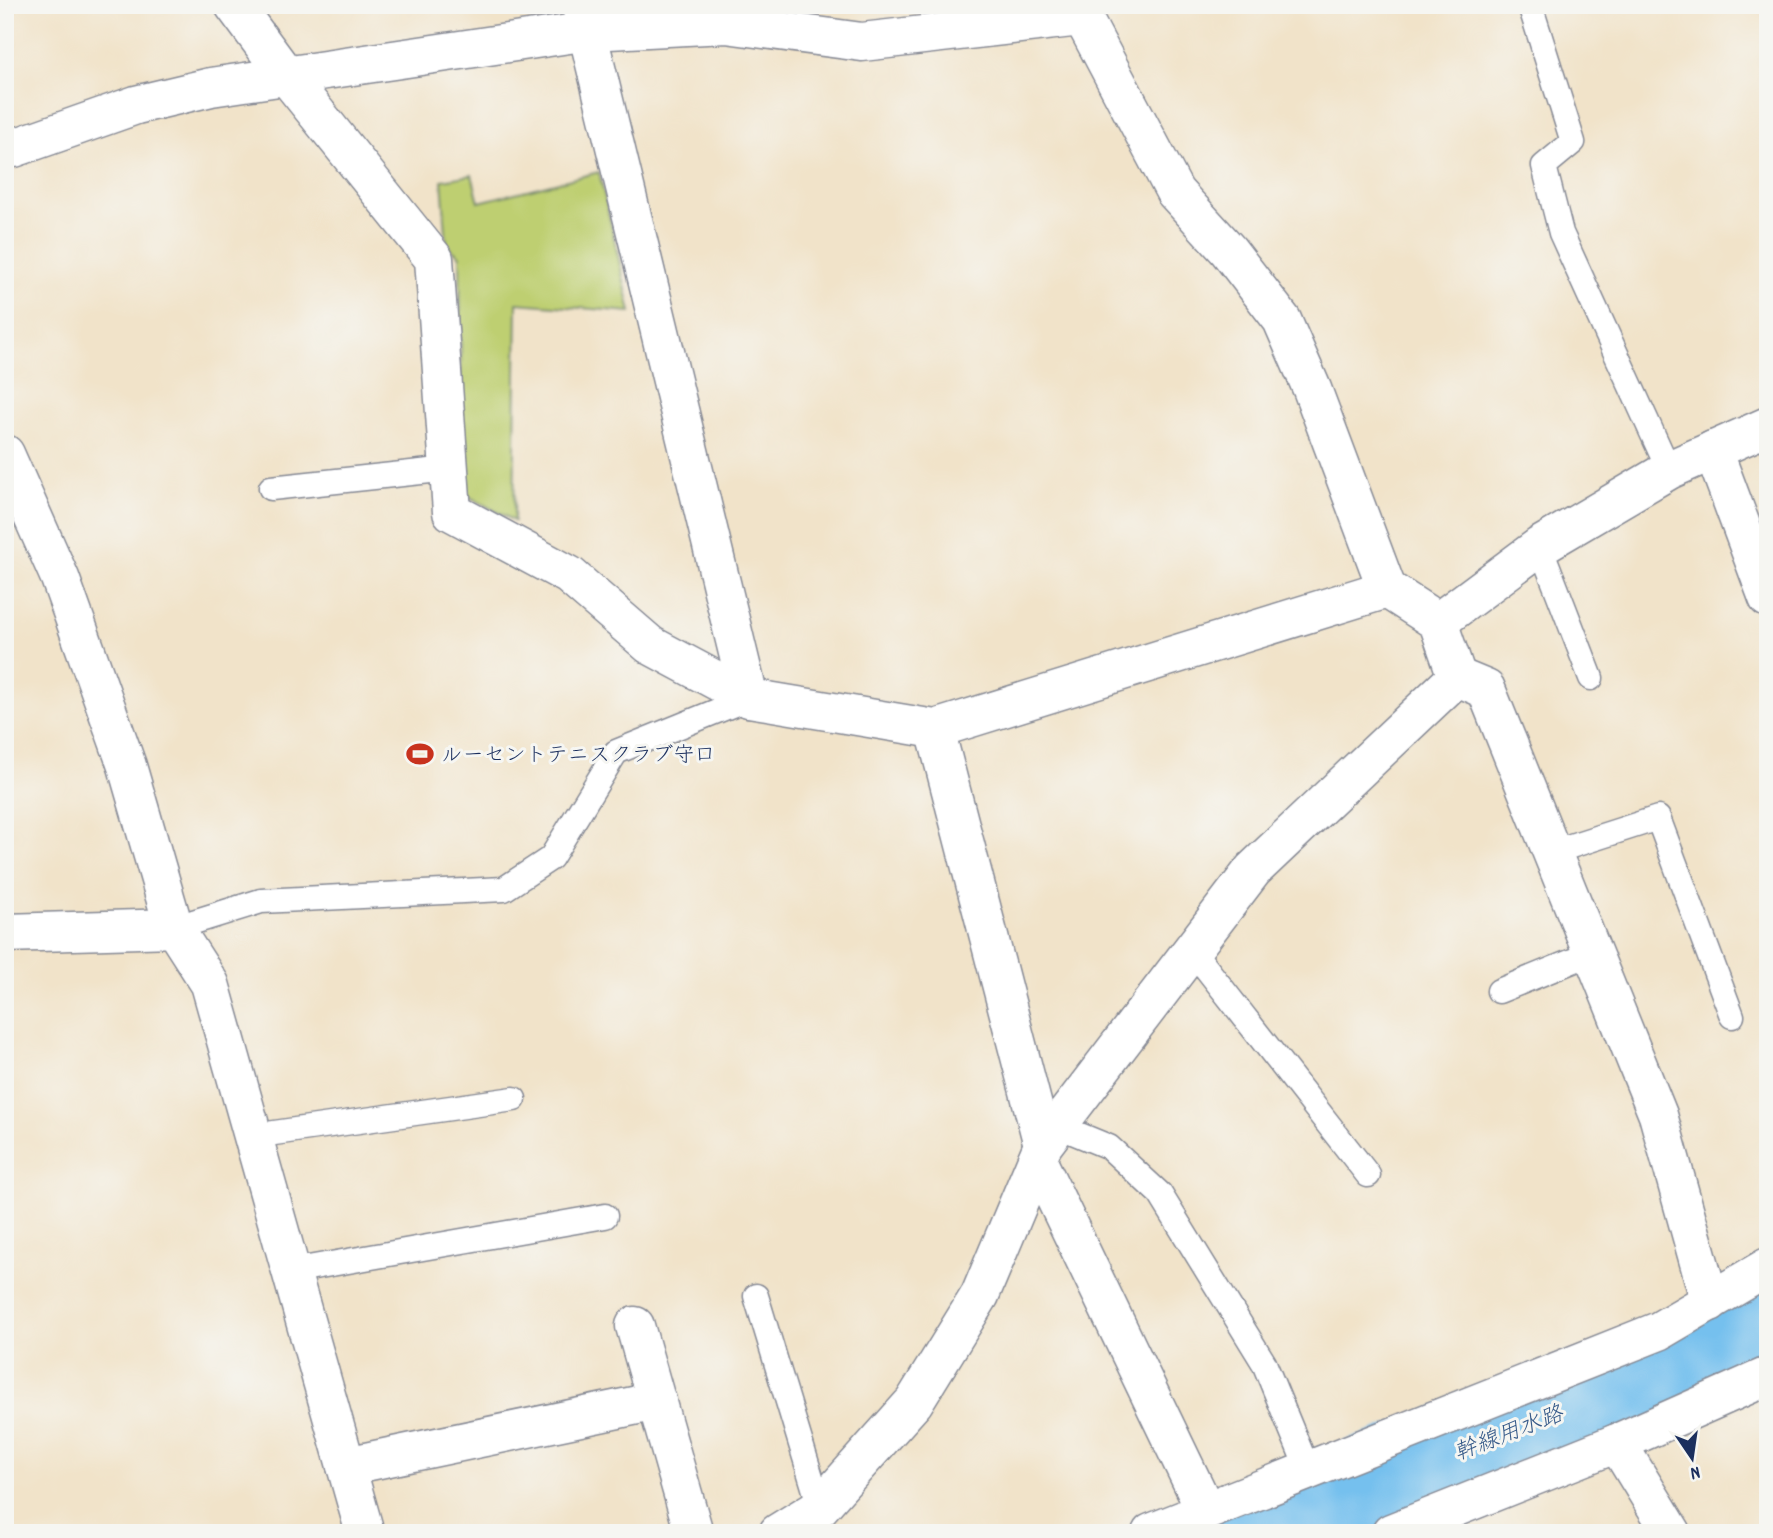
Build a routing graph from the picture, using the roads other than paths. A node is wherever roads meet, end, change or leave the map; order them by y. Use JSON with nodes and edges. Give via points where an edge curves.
{"nodes":[{"id":1,"x":234,"y":5,"type":"edge"},
{"id":2,"x":1530,"y":5,"type":"edge"},
{"id":3,"x":1079,"y":11,"type":"edge"},
{"id":4,"x":585,"y":18,"type":"edge"},
{"id":5,"x":285,"y":74,"type":"junction"},
{"id":6,"x":5,"y":147,"type":"edge"},
{"id":7,"x":1768,"y":426,"type":"edge"},
{"id":8,"x":1713,"y":450,"type":"junction"},
{"id":9,"x":5,"y":454,"type":"edge"},
{"id":10,"x":449,"y":469,"type":"junction"},
{"id":11,"x":1669,"y":470,"type":"junction"},
{"id":12,"x":271,"y":488,"type":"dead end"},
{"id":13,"x":1540,"y":546,"type":"junction"},
{"id":14,"x":1387,"y":589,"type":"junction"},
{"id":15,"x":1768,"y":597,"type":"edge"},
{"id":16,"x":1438,"y":622,"type":"junction"},
{"id":17,"x":1457,"y":677,"type":"junction"},
{"id":18,"x":1591,"y":678,"type":"dead end"},
{"id":19,"x":749,"y":698,"type":"junction"},
{"id":20,"x":935,"y":729,"type":"junction"},
{"id":21,"x":1552,"y":852,"type":"junction"},
{"id":22,"x":174,"y":928,"type":"junction"},
{"id":23,"x":5,"y":933,"type":"edge"},
{"id":24,"x":1192,"y":950,"type":"junction"},
{"id":25,"x":1592,"y":953,"type":"junction"},
{"id":26,"x":1499,"y":991,"type":"dead end"},
{"id":27,"x":1732,"y":1016,"type":"dead end"},
{"id":28,"x":514,"y":1099,"type":"dead end"},
{"id":29,"x":253,"y":1136,"type":"junction"},
{"id":30,"x":1046,"y":1144,"type":"junction"},
{"id":31,"x":1368,"y":1175,"type":"dead end"},
{"id":32,"x":606,"y":1216,"type":"dead end"},
{"id":33,"x":1768,"y":1267,"type":"edge"},
{"id":34,"x":291,"y":1271,"type":"junction"},
{"id":35,"x":756,"y":1296,"type":"dead end"},
{"id":36,"x":1710,"y":1303,"type":"junction"},
{"id":37,"x":635,"y":1326,"type":"dead end"},
{"id":38,"x":1768,"y":1376,"type":"edge"},
{"id":39,"x":657,"y":1401,"type":"junction"},
{"id":40,"x":1617,"y":1443,"type":"junction"},
{"id":41,"x":346,"y":1466,"type":"junction"},
{"id":42,"x":1308,"y":1470,"type":"junction"},
{"id":43,"x":1216,"y":1517,"type":"edge"},
{"id":44,"x":826,"y":1520,"type":"edge"},
{"id":45,"x":365,"y":1533,"type":"edge"},
{"id":46,"x":694,"y":1533,"type":"edge"},
{"id":47,"x":778,"y":1533,"type":"edge"},
{"id":48,"x":1151,"y":1533,"type":"edge"},
{"id":49,"x":1391,"y":1533,"type":"edge"},
{"id":50,"x":1672,"y":1533,"type":"edge"}],
"edges":[{"from":1,"to":5,"type":"street"},
{"from":2,"to":11,"type":"lane","via":[[1573,142],[1544,166],[1561,233]]},
{"from":3,"to":4,"type":"street","via":[[862,42],[726,24]]},
{"from":3,"to":14,"type":"street","via":[[1175,192],[1282,320]]},
{"from":4,"to":5,"type":"street"},
{"from":4,"to":19,"type":"street"},
{"from":5,"to":6,"type":"street","via":[[136,105],[15,148]]},
{"from":5,"to":10,"type":"street","via":[[434,259]]},
{"from":7,"to":8,"type":"street"},
{"from":8,"to":11,"type":"street"},
{"from":8,"to":15,"type":"street"},
{"from":9,"to":22,"type":"street","via":[[60,578],[118,741]]},
{"from":10,"to":12,"type":"lane"},
{"from":10,"to":19,"type":"street","via":[[452,512],[569,575],[650,645]]},
{"from":11,"to":13,"type":"street"},
{"from":13,"to":16,"type":"street"},
{"from":13,"to":18,"type":"lane"},
{"from":14,"to":16,"type":"street"},
{"from":14,"to":20,"type":"street"},
{"from":16,"to":17,"type":"street"},
{"from":17,"to":21,"type":"street","via":[[1486,690]]},
{"from":17,"to":24,"type":"street","via":[[1253,870]]},
{"from":19,"to":20,"type":"street"},
{"from":19,"to":22,"type":"lane","via":[[616,752],[551,858],[504,889],[261,901]]},
{"from":20,"to":30,"type":"street"},
{"from":21,"to":25,"type":"street"},
{"from":21,"to":27,"type":"lane","via":[[1658,818]]},
{"from":22,"to":23,"type":"street"},
{"from":22,"to":29,"type":"street","via":[[210,984]]},
{"from":24,"to":30,"type":"street"},
{"from":24,"to":31,"type":"lane"},
{"from":25,"to":26,"type":"lane"},
{"from":25,"to":36,"type":"street","via":[[1658,1115]]},
{"from":28,"to":29,"type":"lane"},
{"from":29,"to":34,"type":"street"},
{"from":30,"to":42,"type":"lane","via":[[1109,1147],[1160,1194],[1264,1363]]},
{"from":30,"to":43,"type":"street"},
{"from":30,"to":44,"type":"street","via":[[980,1295],[914,1402]]},
{"from":32,"to":34,"type":"lane"},
{"from":33,"to":36,"type":"street"},
{"from":34,"to":41,"type":"street"},
{"from":35,"to":44,"type":"lane"},
{"from":36,"to":42,"type":"street","via":[[1659,1331]]},
{"from":37,"to":39,"type":"street"},
{"from":38,"to":40,"type":"street"},
{"from":39,"to":41,"type":"street"},
{"from":39,"to":46,"type":"street"},
{"from":40,"to":49,"type":"street"},
{"from":40,"to":50,"type":"street"},
{"from":41,"to":45,"type":"street"},
{"from":42,"to":43,"type":"street"},
{"from":43,"to":48,"type":"street"},
{"from":44,"to":47,"type":"street"}]}
